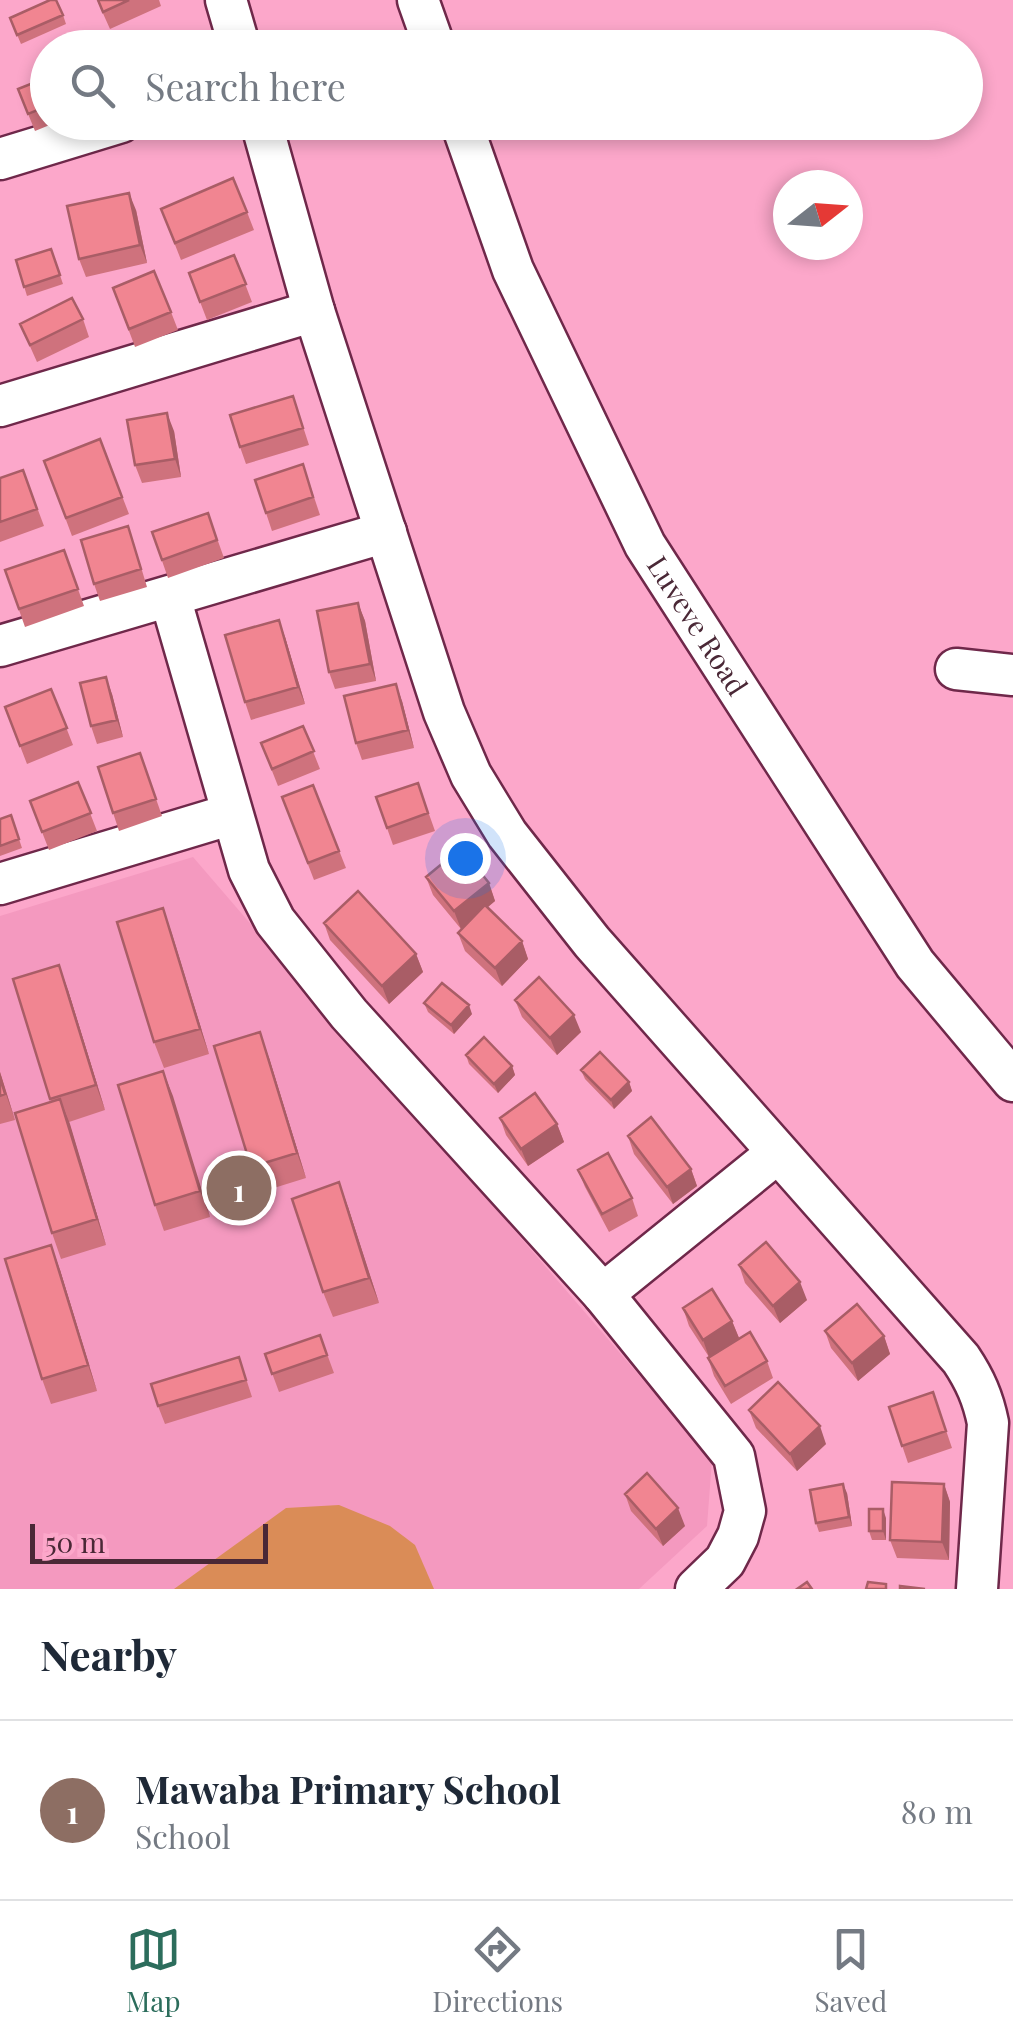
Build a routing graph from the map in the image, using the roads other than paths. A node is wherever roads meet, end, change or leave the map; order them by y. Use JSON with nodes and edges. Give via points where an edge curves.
{"nodes":[{"id":1,"x":226,"y":0,"type":"edge"},
{"id":2,"x":418,"y":0,"type":"edge"},
{"id":3,"x":235,"y":30,"type":"edge"},
{"id":4,"x":429,"y":30,"type":"edge"},
{"id":5,"x":62,"y":140,"type":"edge"},
{"id":6,"x":266,"y":140,"type":"edge"},
{"id":7,"x":467,"y":140,"type":"edge"},
{"id":8,"x":0,"y":159,"type":"edge"},
{"id":9,"x":314,"y":311,"type":"junction"},
{"id":10,"x":0,"y":406,"type":"edge"},
{"id":11,"x":386,"y":532,"type":"junction"},
{"id":12,"x":170,"y":597,"type":"junction"},
{"id":13,"x":0,"y":646,"type":"edge"},
{"id":14,"x":956,"y":669,"type":"dead end"},
{"id":15,"x":1013,"y":674,"type":"edge"},
{"id":16,"x":232,"y":814,"type":"junction"},
{"id":17,"x":0,"y":884,"type":"edge"},
{"id":18,"x":1013,"y":1081,"type":"edge"},
{"id":19,"x":776,"y":1154,"type":"junction"},
{"id":20,"x":603,"y":1294,"type":"junction"},
{"id":21,"x":696,"y":1589,"type":"edge"},
{"id":22,"x":977,"y":1589,"type":"edge"}],
"edges":[{"from":1,"to":3,"type":"street"},
{"from":2,"to":4,"type":"street"},
{"from":5,"to":8,"type":"street"},
{"from":6,"to":9,"type":"street"},
{"from":7,"to":18,"type":"street","name":"Luveve Road","via":[[512,270],[645,545],[915,964]]},
{"from":9,"to":10,"type":"street"},
{"from":9,"to":11,"type":"street"},
{"from":11,"to":12,"type":"street"},
{"from":11,"to":19,"type":"street","via":[[444,712],[507,834]]},
{"from":12,"to":13,"type":"street"},
{"from":12,"to":16,"type":"street"},
{"from":14,"to":15,"type":"street"},
{"from":16,"to":17,"type":"street"},
{"from":16,"to":20,"type":"street","via":[[249,870],[275,921],[349,1014]]},
{"from":19,"to":20,"type":"street"},
{"from":19,"to":22,"type":"street","via":[[974,1379],[988,1423]]},
{"from":20,"to":21,"type":"street","via":[[734,1456],[745,1511],[738,1536],[725,1561]]}]}
